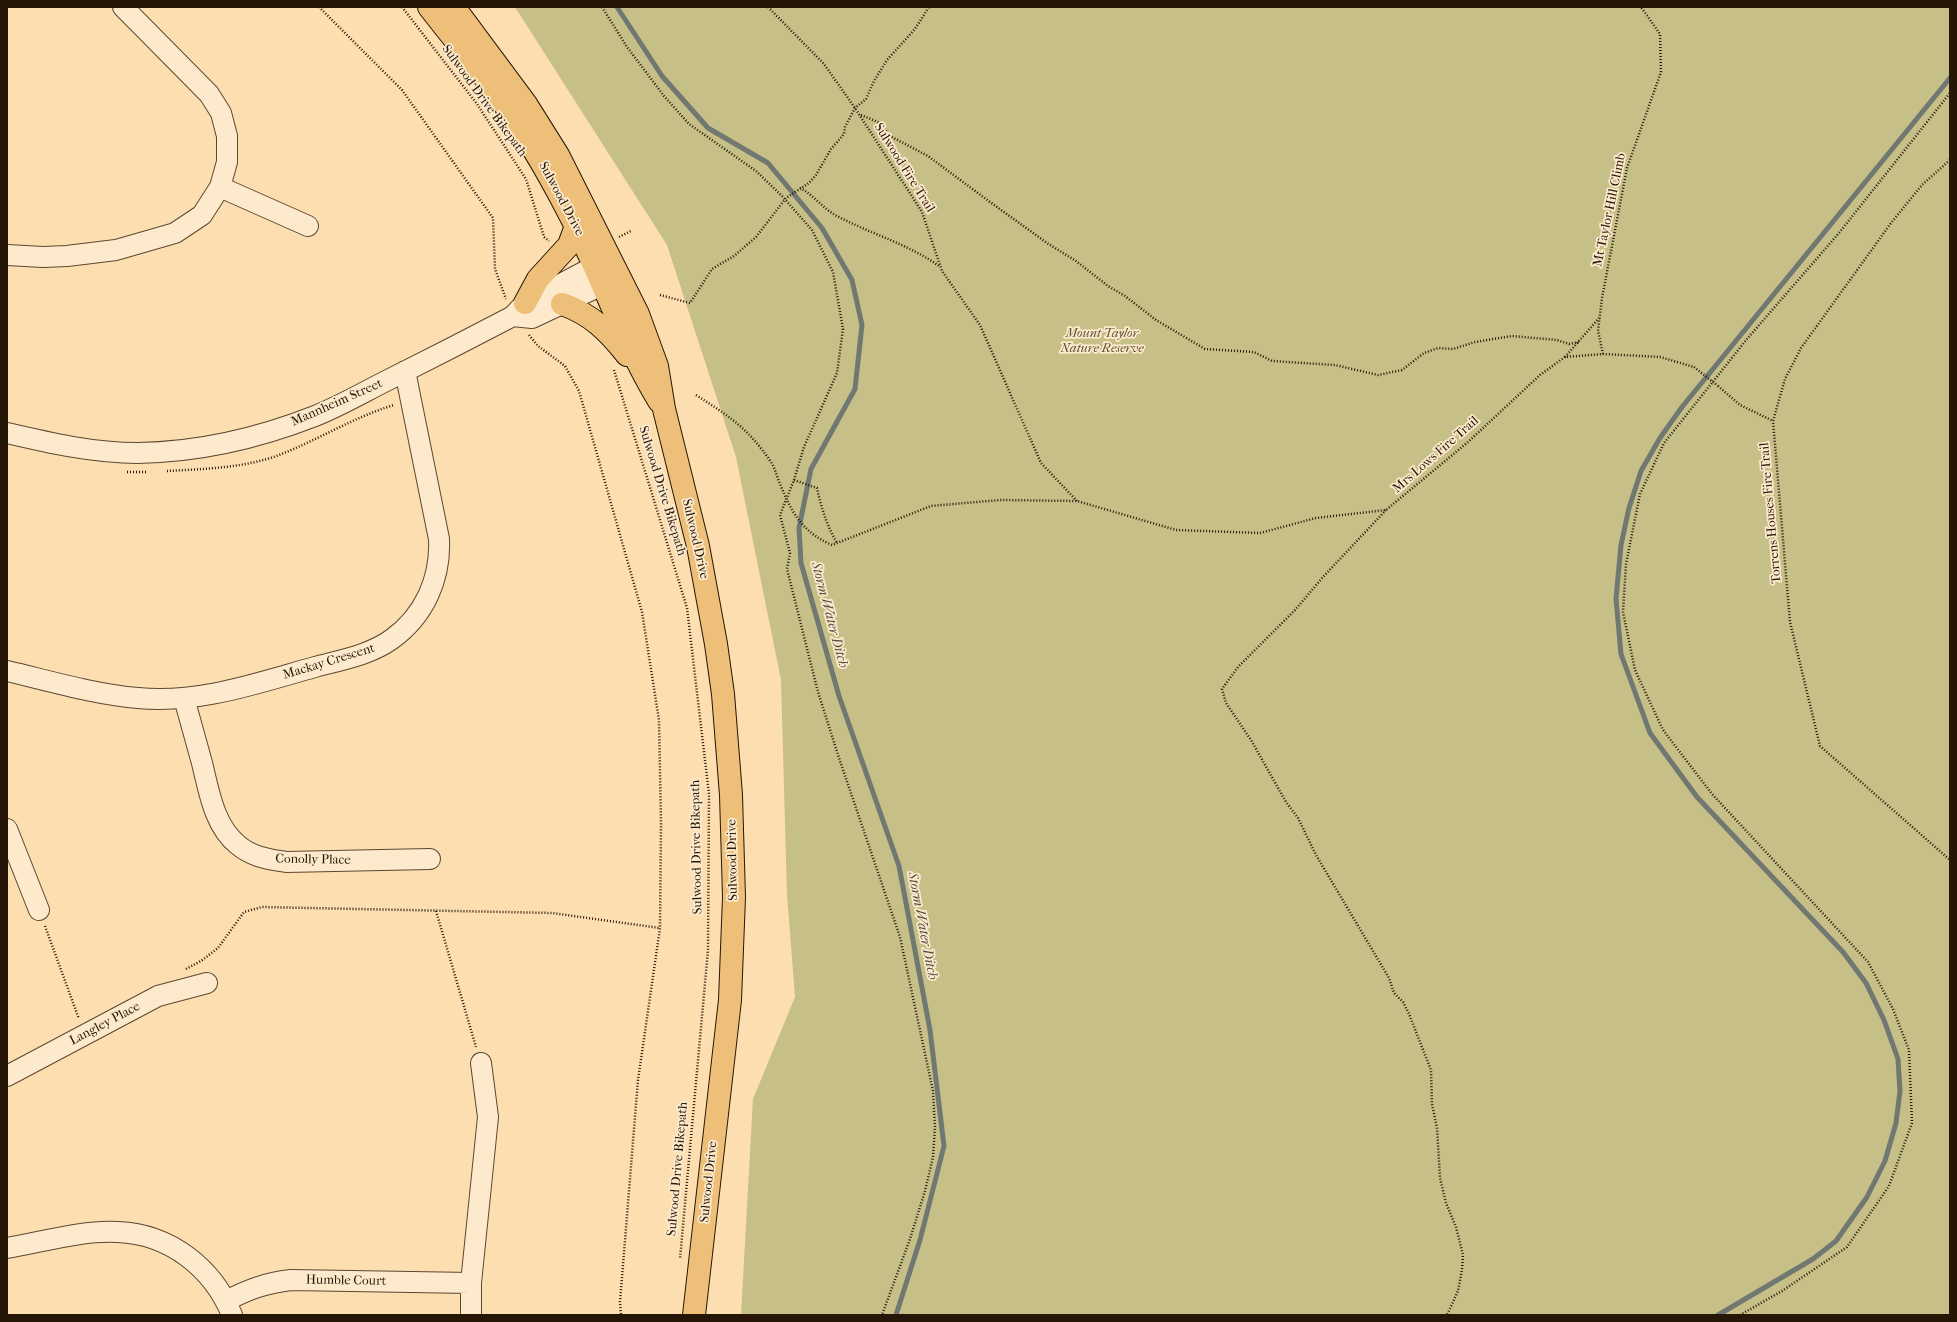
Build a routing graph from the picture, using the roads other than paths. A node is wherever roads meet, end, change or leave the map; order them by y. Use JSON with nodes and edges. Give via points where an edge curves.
{"nodes":[{"id":1,"x":123,"y":7,"type":"edge"},
{"id":2,"x":429,"y":7,"type":"edge"},
{"id":3,"x":454,"y":7,"type":"edge"},
{"id":4,"x":220,"y":187,"type":"junction"},
{"id":5,"x":308,"y":226,"type":"dead end"},
{"id":6,"x":576,"y":226,"type":"junction"},
{"id":7,"x":7,"y":255,"type":"edge"},
{"id":8,"x":609,"y":265,"type":"junction"},
{"id":9,"x":562,"y":304,"type":"junction"},
{"id":10,"x":519,"y":310,"type":"junction"},
{"id":11,"x":405,"y":371,"type":"junction"},
{"id":12,"x":643,"y":374,"type":"junction"},
{"id":13,"x":664,"y":409,"type":"junction"},
{"id":14,"x":7,"y":433,"type":"edge"},
{"id":15,"x":7,"y":671,"type":"edge"},
{"id":16,"x":184,"y":698,"type":"junction"},
{"id":17,"x":7,"y":829,"type":"edge"},
{"id":18,"x":430,"y":859,"type":"dead end"},
{"id":19,"x":39,"y":910,"type":"road end"},
{"id":20,"x":207,"y":983,"type":"dead end"},
{"id":21,"x":481,"y":1063,"type":"road end"},
{"id":22,"x":7,"y":1076,"type":"edge"},
{"id":23,"x":7,"y":1248,"type":"edge"},
{"id":24,"x":471,"y":1284,"type":"junction"},
{"id":25,"x":229,"y":1308,"type":"edge"},
{"id":26,"x":471,"y":1315,"type":"edge"},
{"id":27,"x":694,"y":1315,"type":"edge"}],
"edges":[{"from":1,"to":4,"type":"street","via":[[209,94],[221,113],[227,136],[227,162]]},
{"from":2,"to":6,"type":"main road","name":"Sulwood Drive","via":[[516,122],[543,164]]},
{"from":3,"to":8,"type":"main road","name":"Sulwood Drive","via":[[526,104],[550,143]]},
{"from":4,"to":5,"type":"street"},
{"from":4,"to":7,"type":"street","via":[[202,215],[175,234],[116,250],[68,256]]},
{"from":6,"to":8,"type":"main road","name":"Sulwood Drive"},
{"from":6,"to":10,"type":"main road","via":[[569,245],[538,279]]},
{"from":8,"to":9,"type":"street"},
{"from":8,"to":10,"type":"street","name":"Mannheim Street"},
{"from":8,"to":12,"type":"main road","name":"Sulwood Drive"},
{"from":8,"to":13,"type":"main road","name":"Sulwood Drive","via":[[638,314],[657,366]]},
{"from":9,"to":10,"type":"street","via":[[532,318]]},
{"from":9,"to":12,"type":"main road","via":[[579,310],[611,335]]},
{"from":10,"to":11,"type":"street","name":"Mannheim Street"},
{"from":11,"to":14,"type":"street","name":"Mannheim Street","via":[[316,415],[265,433],[189,450],[138,453],[88,450]]},
{"from":11,"to":16,"type":"street","name":"Mackay Crescent","via":[[439,546],[436,576],[419,612],[392,640],[370,652],[240,688]]},
{"from":12,"to":13,"type":"main road","name":"Sulwood Drive"},
{"from":13,"to":27,"type":"main road","name":"Sulwood Drive","via":[[698,546],[716,644],[723,694],[731,795],[734,897],[730,1000]]},
{"from":15,"to":16,"type":"street","name":"Mackay Crescent","via":[[94,692],[131,697]]},
{"from":16,"to":18,"type":"street","name":"Conolly Place","via":[[214,808],[222,828],[244,850],[264,859],[286,862]]},
{"from":17,"to":19,"type":"street"},
{"from":20,"to":22,"type":"street","name":"Langley Place","via":[[158,996]]},
{"from":21,"to":24,"type":"street","via":[[488,1117]]},
{"from":23,"to":25,"type":"street","via":[[88,1233],[119,1232],[149,1237],[176,1248],[200,1265],[219,1288]]},
{"from":24,"to":25,"type":"street","name":"Humble Court","via":[[291,1280],[269,1283],[246,1291]]},
{"from":24,"to":26,"type":"street"}]}
